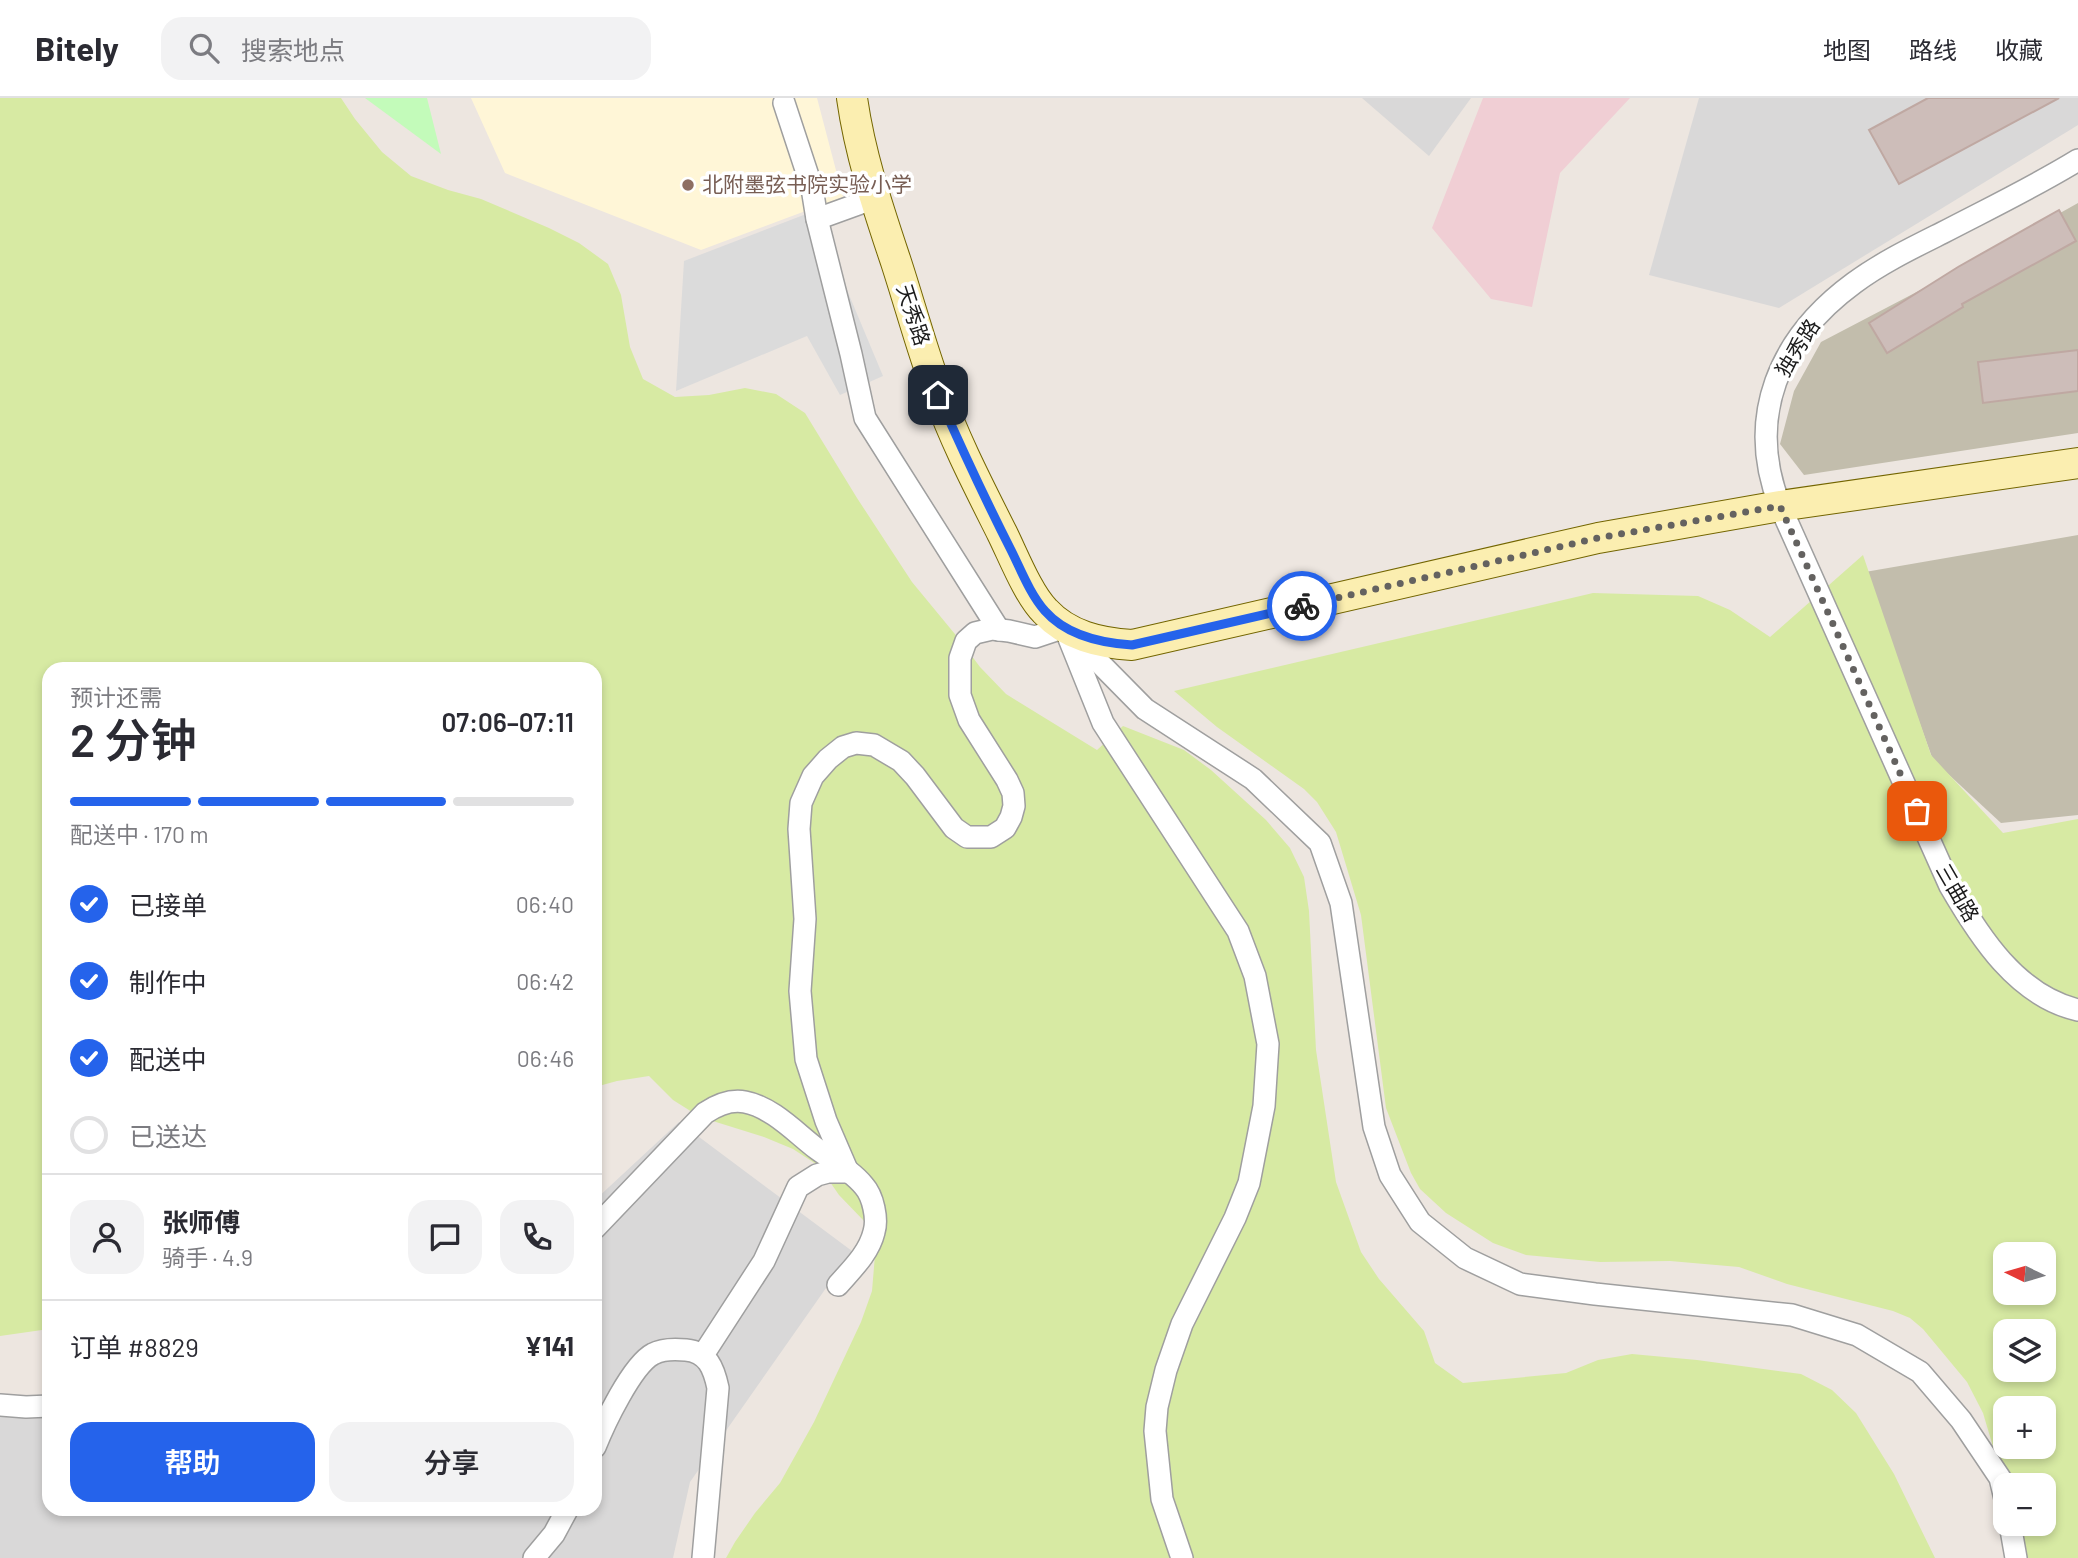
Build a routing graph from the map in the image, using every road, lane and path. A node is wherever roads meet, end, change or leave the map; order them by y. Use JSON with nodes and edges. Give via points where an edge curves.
{"nodes":[{"id":1,"x":852,"y":98,"type":"edge"},
{"id":2,"x":784,"y":103,"type":"dead end"},
{"id":3,"x":2078,"y":160,"type":"edge"},
{"id":4,"x":875,"y":198,"type":"junction"},
{"id":5,"x":817,"y":219,"type":"junction"},
{"id":6,"x":2078,"y":463,"type":"edge"},
{"id":7,"x":1780,"y":506,"type":"junction"},
{"id":8,"x":1065,"y":627,"type":"junction"},
{"id":9,"x":999,"y":630,"type":"junction"},
{"id":10,"x":2078,"y":1010,"type":"edge"},
{"id":11,"x":848,"y":1172,"type":"junction"},
{"id":12,"x":602,"y":1221,"type":"edge"},
{"id":13,"x":838,"y":1285,"type":"dead end"},
{"id":14,"x":703,"y":1355,"type":"junction"},
{"id":15,"x":0,"y":1405,"type":"edge"},
{"id":16,"x":42,"y":1406,"type":"edge"},
{"id":17,"x":602,"y":1433,"type":"edge"},
{"id":18,"x":1997,"y":1473,"type":"edge"},
{"id":19,"x":564,"y":1516,"type":"edge"},
{"id":20,"x":2012,"y":1536,"type":"edge"},
{"id":21,"x":534,"y":1558,"type":"edge"},
{"id":22,"x":703,"y":1558,"type":"edge"},
{"id":23,"x":1182,"y":1558,"type":"edge"},
{"id":24,"x":2016,"y":1558,"type":"edge"}],
"edges":[{"from":1,"to":4,"type":"main road","name":"天秀路"},
{"from":2,"to":5,"type":"street","via":[[813,188]]},
{"from":3,"to":7,"type":"street","name":"独秀路","via":[[1871,271],[1813,320],[1783,364],[1768,410],[1767,460]]},
{"from":4,"to":5,"type":"street"},
{"from":4,"to":8,"type":"main road","name":"天秀路","via":[[938,395],[968,465],[1031,590],[1044,611]]},
{"from":5,"to":9,"type":"street","via":[[864,418]]},
{"from":6,"to":7,"type":"main road"},
{"from":7,"to":8,"type":"main road","via":[[1598,538],[1132,645],[1099,641]]},
{"from":7,"to":10,"type":"street","name":"三曲路","via":[[1936,856],[1967,915],[2014,973],[2045,998]]},
{"from":8,"to":9,"type":"street","via":[[1035,637]]},
{"from":8,"to":18,"type":"street","via":[[1145,709],[1253,779],[1320,843],[1341,903],[1374,1128],[1390,1175],[1420,1222],[1465,1258],[1521,1284],[1792,1315],[1857,1335],[1920,1372],[1961,1420]]},
{"from":8,"to":23,"type":"street","via":[[1102,723],[1238,931],[1255,976],[1268,1044],[1264,1107],[1249,1183],[1182,1324],[1157,1408],[1162,1499]]},
{"from":9,"to":11,"type":"street","via":[[975,633],[966,641],[958,674],[969,720],[1013,793],[1014,806],[1005,828],[992,837],[967,837],[954,828],[901,761],[874,745],[843,747],[813,776],[801,803],[805,919],[800,990],[806,1059]]},
{"from":11,"to":12,"type":"street","via":[[762,1108],[735,1101],[705,1113]]},
{"from":11,"to":13,"type":"street","via":[[871,1197],[875,1231],[865,1253]]},
{"from":11,"to":14,"type":"street","via":[[817,1175],[798,1187],[764,1261]]},
{"from":14,"to":17,"type":"street","via":[[680,1349],[652,1354],[626,1384]]},
{"from":14,"to":22,"type":"street","via":[[718,1388]]},
{"from":15,"to":16,"type":"street"},
{"from":19,"to":21,"type":"street"},
{"from":20,"to":24,"type":"street"}]}
